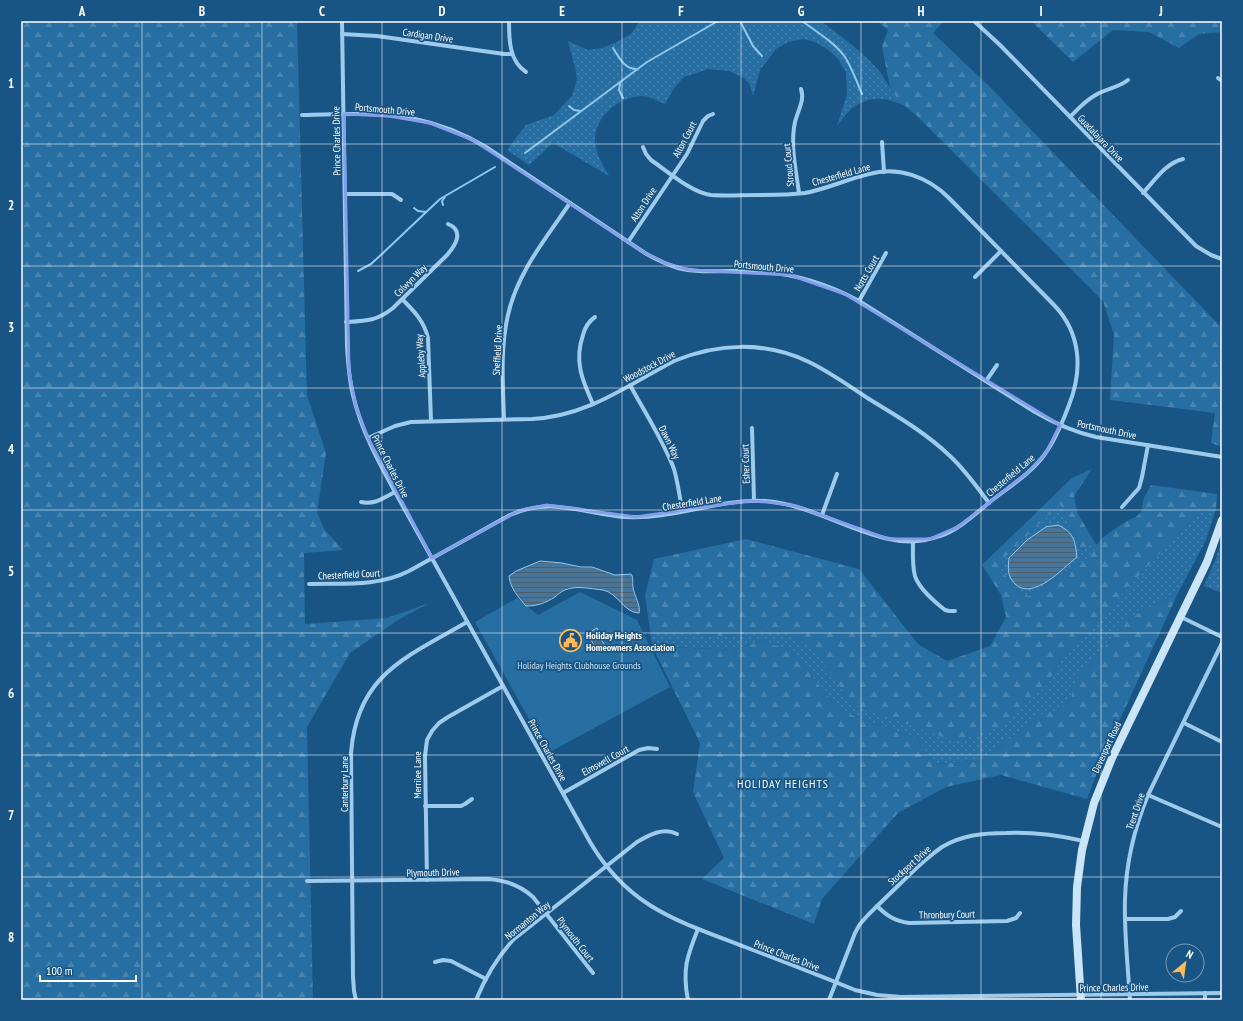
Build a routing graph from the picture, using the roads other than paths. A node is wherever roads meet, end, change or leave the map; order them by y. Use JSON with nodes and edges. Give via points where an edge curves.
{"nodes":[{"id":1,"x":342,"y":21,"type":"edge"},
{"id":2,"x":509,"y":21,"type":"edge"},
{"id":3,"x":974,"y":21,"type":"edge"},
{"id":4,"x":342,"y":34,"type":"junction"},
{"id":5,"x":512,"y":54,"type":"junction"},
{"id":6,"x":526,"y":72,"type":"dead end"},
{"id":7,"x":1128,"y":80,"type":"dead end"},
{"id":8,"x":801,"y":89,"type":"dead end"},
{"id":9,"x":344,"y":114,"type":"junction"},
{"id":10,"x":713,"y":114,"type":"dead end"},
{"id":11,"x":302,"y":115,"type":"dead end"},
{"id":12,"x":1070,"y":117,"type":"junction"},
{"id":13,"x":882,"y":142,"type":"dead end"},
{"id":14,"x":644,"y":147,"type":"dead end"},
{"id":15,"x":1184,"y":159,"type":"dead end"},
{"id":16,"x":884,"y":172,"type":"junction"},
{"id":17,"x":672,"y":174,"type":"junction"},
{"id":18,"x":799,"y":193,"type":"junction"},
{"id":19,"x":1143,"y":193,"type":"junction"},
{"id":20,"x":345,"y":194,"type":"junction"},
{"id":21,"x":401,"y":200,"type":"dead end"},
{"id":22,"x":570,"y":203,"type":"junction"},
{"id":23,"x":448,"y":224,"type":"dead end"},
{"id":24,"x":628,"y":242,"type":"junction"},
{"id":25,"x":1001,"y":251,"type":"junction"},
{"id":26,"x":886,"y":254,"type":"dead end"},
{"id":27,"x":1222,"y":259,"type":"edge"},
{"id":28,"x":975,"y":277,"type":"dead end"},
{"id":29,"x":402,"y":299,"type":"junction"},
{"id":30,"x":859,"y":301,"type":"junction"},
{"id":31,"x":595,"y":318,"type":"dead end"},
{"id":32,"x":346,"y":322,"type":"junction"},
{"id":33,"x":997,"y":365,"type":"dead end"},
{"id":34,"x":986,"y":381,"type":"junction"},
{"id":35,"x":630,"y":385,"type":"junction"},
{"id":36,"x":593,"y":404,"type":"junction"},
{"id":37,"x":504,"y":419,"type":"junction"},
{"id":38,"x":431,"y":421,"type":"junction"},
{"id":39,"x":1060,"y":425,"type":"junction"},
{"id":40,"x":752,"y":428,"type":"dead end"},
{"id":41,"x":368,"y":438,"type":"junction"},
{"id":42,"x":1148,"y":445,"type":"junction"},
{"id":43,"x":1222,"y":457,"type":"edge"},
{"id":44,"x":837,"y":474,"type":"dead end"},
{"id":45,"x":395,"y":492,"type":"junction"},
{"id":46,"x":754,"y":501,"type":"junction"},
{"id":47,"x":361,"y":502,"type":"dead end"},
{"id":48,"x":989,"y":503,"type":"junction"},
{"id":49,"x":1122,"y":507,"type":"dead end"},
{"id":50,"x":682,"y":511,"type":"junction"},
{"id":51,"x":822,"y":515,"type":"junction"},
{"id":52,"x":1222,"y":520,"type":"edge"},
{"id":53,"x":913,"y":541,"type":"junction"},
{"id":54,"x":432,"y":558,"type":"junction"},
{"id":55,"x":309,"y":584,"type":"dead end"},
{"id":56,"x":955,"y":611,"type":"dead end"},
{"id":57,"x":1181,"y":617,"type":"junction"},
{"id":58,"x":467,"y":622,"type":"junction"},
{"id":59,"x":1222,"y":637,"type":"edge"},
{"id":60,"x":1222,"y":642,"type":"edge"},
{"id":61,"x":503,"y":686,"type":"junction"},
{"id":62,"x":1184,"y":723,"type":"junction"},
{"id":63,"x":1222,"y":742,"type":"edge"},
{"id":64,"x":657,"y":749,"type":"dead end"},
{"id":65,"x":563,"y":793,"type":"junction"},
{"id":66,"x":1148,"y":796,"type":"junction"},
{"id":67,"x":472,"y":799,"type":"dead end"},
{"id":68,"x":425,"y":806,"type":"junction"},
{"id":69,"x":1222,"y":827,"type":"edge"},
{"id":70,"x":677,"y":834,"type":"dead end"},
{"id":71,"x":1084,"y":841,"type":"junction"},
{"id":72,"x":606,"y":867,"type":"junction"},
{"id":73,"x":427,"y":880,"type":"junction"},
{"id":74,"x":306,"y":881,"type":"dead end"},
{"id":75,"x":352,"y":881,"type":"junction"},
{"id":76,"x":877,"y":906,"type":"junction"},
{"id":77,"x":1182,"y":911,"type":"dead end"},
{"id":78,"x":1020,"y":913,"type":"dead end"},
{"id":79,"x":547,"y":914,"type":"junction"},
{"id":80,"x":1125,"y":920,"type":"junction"},
{"id":81,"x":698,"y":929,"type":"junction"},
{"id":82,"x":435,"y":962,"type":"dead end"},
{"id":83,"x":593,"y":973,"type":"dead end"},
{"id":84,"x":486,"y":980,"type":"junction"},
{"id":85,"x":836,"y":982,"type":"junction"},
{"id":86,"x":1205,"y":993,"type":"junction"},
{"id":87,"x":1222,"y":993,"type":"edge"},
{"id":88,"x":1130,"y":994,"type":"junction"},
{"id":89,"x":1033,"y":998,"type":"edge"},
{"id":90,"x":1081,"y":998,"type":"edge"},
{"id":91,"x":356,"y":1000,"type":"edge"},
{"id":92,"x":476,"y":1000,"type":"edge"},
{"id":93,"x":688,"y":1000,"type":"edge"},
{"id":94,"x":829,"y":1000,"type":"edge"},
{"id":95,"x":1130,"y":1000,"type":"edge"},
{"id":96,"x":1205,"y":1000,"type":"edge"}],
"edges":[{"from":1,"to":4,"type":"street","name":"Prince Charles Drive"},
{"from":2,"to":5,"type":"street"},
{"from":3,"to":12,"type":"street","name":"Guadalajara Drive"},
{"from":4,"to":5,"type":"street","name":"Cardigan Drive","via":[[377,36]]},
{"from":4,"to":9,"type":"street","name":"Prince Charles Drive"},
{"from":5,"to":6,"type":"street","via":[[519,67]]},
{"from":7,"to":12,"type":"street","via":[[1093,97]]},
{"from":8,"to":18,"type":"street","name":"Stroud Court","via":[[803,98],[795,122],[793,141]]},
{"from":9,"to":11,"type":"street","name":"Portsmouth Drive"},
{"from":9,"to":20,"type":"street","name":"Prince Charles Drive"},
{"from":9,"to":22,"type":"street","name":"Portsmouth Drive","via":[[401,117],[446,128],[486,147]]},
{"from":10,"to":17,"type":"street","name":"Alton Court","via":[[703,121],[687,154]]},
{"from":12,"to":19,"type":"street","name":"Guadalajara Drive"},
{"from":13,"to":16,"type":"street"},
{"from":14,"to":17,"type":"street","name":"Chesterfield Lane","via":[[648,157]]},
{"from":15,"to":19,"type":"street","via":[[1175,161],[1165,169]]},
{"from":16,"to":18,"type":"street","name":"Chesterfield Lane"},
{"from":16,"to":25,"type":"street","name":"Chesterfield Lane","via":[[912,174],[934,184]]},
{"from":17,"to":18,"type":"street","name":"Chesterfield Lane","via":[[694,190],[706,195]]},
{"from":17,"to":24,"type":"street","name":"Alton Drive"},
{"from":19,"to":27,"type":"street","name":"Guadalajara Drive","via":[[1196,246]]},
{"from":20,"to":21,"type":"street","via":[[387,194]]},
{"from":20,"to":32,"type":"street","name":"Prince Charles Drive"},
{"from":22,"to":24,"type":"street","name":"Portsmouth Drive"},
{"from":22,"to":37,"type":"street","name":"Sheffield Drive","via":[[524,272],[508,314],[503,353]]},
{"from":23,"to":29,"type":"street","name":"Colwyn Way","via":[[456,230],[455,245]]},
{"from":24,"to":30,"type":"street","name":"Portsmouth Drive","via":[[656,259],[679,268],[790,275],[817,282]]},
{"from":25,"to":28,"type":"street"},
{"from":25,"to":39,"type":"street","name":"Chesterfield Lane","via":[[1059,310],[1074,336],[1078,362],[1077,379]]},
{"from":26,"to":30,"type":"street","name":"Notts Court"},
{"from":29,"to":32,"type":"street","name":"Colwyn Way","via":[[378,318],[365,322]]},
{"from":29,"to":38,"type":"street","name":"Appleby Way","via":[[421,320],[428,338]]},
{"from":30,"to":34,"type":"street","name":"Portsmouth Drive"},
{"from":31,"to":36,"type":"street","via":[[590,320],[585,328],[579,346],[580,374]]},
{"from":32,"to":41,"type":"street","name":"Prince Charles Drive","via":[[351,383],[356,406]]},
{"from":33,"to":34,"type":"street"},
{"from":34,"to":39,"type":"street","name":"Portsmouth Drive"},
{"from":35,"to":36,"type":"street","name":"Woodstock Drive"},
{"from":35,"to":48,"type":"street","name":"Woodstock Drive","via":[[674,361],[708,350],[750,347],[785,353],[820,368],[920,431],[951,457]]},
{"from":35,"to":50,"type":"street","name":"Dawn Way","via":[[671,463]]},
{"from":36,"to":37,"type":"street","name":"Woodstock Drive","via":[[555,416]]},
{"from":37,"to":38,"type":"street","name":"Woodstock Drive"},
{"from":38,"to":41,"type":"street","name":"Woodstock Drive","via":[[402,424]]},
{"from":39,"to":42,"type":"street","name":"Portsmouth Drive","via":[[1096,437]]},
{"from":39,"to":48,"type":"street","name":"Chesterfield Lane","via":[[1049,448],[1038,462]]},
{"from":40,"to":46,"type":"street","name":"Esher Court"},
{"from":41,"to":45,"type":"street","name":"Prince Charles Drive"},
{"from":42,"to":43,"type":"street","name":"Portsmouth Drive"},
{"from":42,"to":49,"type":"street","via":[[1139,488]]},
{"from":44,"to":51,"type":"street"},
{"from":45,"to":47,"type":"street","via":[[377,502]]},
{"from":45,"to":54,"type":"street","name":"Prince Charles Drive"},
{"from":46,"to":50,"type":"street","name":"Chesterfield Lane"},
{"from":46,"to":51,"type":"street","name":"Chesterfield Lane","via":[[788,504]]},
{"from":48,"to":53,"type":"street","name":"Chesterfield Lane","via":[[949,532],[935,538]]},
{"from":50,"to":54,"type":"street","name":"Chesterfield Lane","via":[[636,518],[554,506],[530,508],[510,514]]},
{"from":51,"to":53,"type":"street","name":"Chesterfield Lane","via":[[883,538]]},
{"from":52,"to":57,"type":"street","name":"Davenport Road","via":[[1212,552]]},
{"from":53,"to":56,"type":"street","via":[[913,565],[918,583],[945,610]]},
{"from":54,"to":55,"type":"street","name":"Chesterfield Court","via":[[403,574],[380,581]]},
{"from":54,"to":58,"type":"street","name":"Prince Charles Drive"},
{"from":57,"to":59,"type":"street"},
{"from":57,"to":71,"type":"street","name":"Davenport Road","via":[[1106,769]]},
{"from":58,"to":61,"type":"street","name":"Prince Charles Drive"},
{"from":58,"to":75,"type":"street","name":"Canterbury Lane","via":[[393,666],[376,684],[360,711],[351,753]]},
{"from":60,"to":62,"type":"street","name":"Trent Drive"},
{"from":61,"to":65,"type":"street","name":"Prince Charles Drive"},
{"from":61,"to":68,"type":"street","name":"Merrilee Lane","via":[[448,717],[432,731],[425,751]]},
{"from":62,"to":63,"type":"street"},
{"from":62,"to":66,"type":"street","name":"Trent Drive"},
{"from":64,"to":65,"type":"street","name":"Elmswell Court","via":[[639,750]]},
{"from":65,"to":72,"type":"street","name":"Prince Charles Drive"},
{"from":66,"to":69,"type":"street"},
{"from":66,"to":80,"type":"street","name":"Trent Drive","via":[[1136,829],[1129,862]]},
{"from":67,"to":68,"type":"street","via":[[461,806]]},
{"from":68,"to":73,"type":"street","name":"Merrilee Lane"},
{"from":70,"to":72,"type":"street","name":"Normanton Way","via":[[669,831],[651,834]]},
{"from":71,"to":76,"type":"street","name":"Stockport Drive","via":[[1031,833],[982,833],[962,838],[928,857]]},
{"from":71,"to":90,"type":"street","name":"Davenport Road","via":[[1076,907]]},
{"from":72,"to":79,"type":"street","name":"Normanton Way"},
{"from":72,"to":81,"type":"street","name":"Prince Charles Drive","via":[[641,900],[670,918]]},
{"from":73,"to":75,"type":"street","name":"Plymouth Drive"},
{"from":73,"to":79,"type":"street","name":"Plymouth Drive","via":[[488,879],[509,882],[528,892]]},
{"from":74,"to":75,"type":"street","name":"Plymouth Drive"},
{"from":75,"to":91,"type":"street","name":"Canterbury Lane"},
{"from":76,"to":78,"type":"street","name":"Thronbury Court","via":[[891,918],[909,923],[1007,921],[1016,918]]},
{"from":76,"to":85,"type":"street","name":"Stockport Drive","via":[[857,928]]},
{"from":77,"to":80,"type":"street","via":[[1168,919]]},
{"from":79,"to":83,"type":"street","name":"Plymouth Court"},
{"from":79,"to":84,"type":"street","name":"Normanton Way","via":[[509,944]]},
{"from":80,"to":88,"type":"street","name":"Trent Drive"},
{"from":81,"to":85,"type":"street","name":"Prince Charles Drive"},
{"from":81,"to":93,"type":"street","via":[[686,964],[685,983]]},
{"from":82,"to":84,"type":"street","via":[[451,961]]},
{"from":84,"to":92,"type":"street","name":"Normanton Way"},
{"from":85,"to":89,"type":"street","name":"Prince Charles Drive","via":[[863,992],[884,996]]},
{"from":85,"to":94,"type":"street","name":"Stockport Drive"},
{"from":86,"to":87,"type":"street","name":"Prince Charles Drive"},
{"from":86,"to":88,"type":"street","name":"Prince Charles Drive"},
{"from":86,"to":96,"type":"street"},
{"from":88,"to":90,"type":"street","name":"Prince Charles Drive"},
{"from":88,"to":95,"type":"street","name":"Trent Drive"},
{"from":89,"to":90,"type":"street","name":"Prince Charles Drive"}]}
